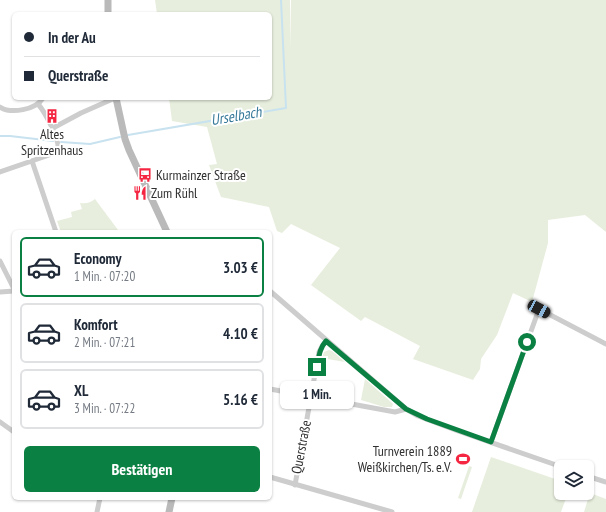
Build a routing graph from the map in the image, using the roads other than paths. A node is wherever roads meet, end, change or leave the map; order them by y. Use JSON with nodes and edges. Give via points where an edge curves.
{"nodes":[{"id":1,"x":108,"y":0,"type":"edge"},
{"id":2,"x":108,"y":12,"type":"edge"},
{"id":3,"x":41,"y":100,"type":"edge"},
{"id":4,"x":111,"y":100,"type":"edge"},
{"id":5,"x":116,"y":100,"type":"edge"},
{"id":6,"x":38,"y":104,"type":"junction"},
{"id":7,"x":0,"y":107,"type":"edge"},
{"id":8,"x":53,"y":128,"type":"junction"},
{"id":9,"x":32,"y":161,"type":"junction"},
{"id":10,"x":0,"y":172,"type":"edge"},
{"id":11,"x":55,"y":230,"type":"edge"},
{"id":12,"x":166,"y":230,"type":"edge"},
{"id":13,"x":0,"y":261,"type":"edge"},
{"id":14,"x":12,"y":286,"type":"edge"},
{"id":15,"x":12,"y":290,"type":"edge"},
{"id":16,"x":0,"y":292,"type":"edge"},
{"id":17,"x":272,"y":294,"type":"edge"},
{"id":18,"x":326,"y":341,"type":"junction"},
{"id":19,"x":606,"y":344,"type":"edge"},
{"id":20,"x":272,"y":389,"type":"edge"},
{"id":21,"x":311,"y":396,"type":"junction"},
{"id":22,"x":406,"y":409,"type":"junction"},
{"id":23,"x":0,"y":422,"type":"edge"},
{"id":24,"x":12,"y":431,"type":"edge"},
{"id":25,"x":491,"y":442,"type":"junction"},
{"id":26,"x":554,"y":464,"type":"edge"},
{"id":27,"x":272,"y":478,"type":"edge"},
{"id":28,"x":594,"y":478,"type":"edge"},
{"id":29,"x":606,"y":482,"type":"edge"},
{"id":30,"x":294,"y":484,"type":"junction"},
{"id":31,"x":100,"y":500,"type":"edge"},
{"id":32,"x":172,"y":500,"type":"edge"},
{"id":33,"x":97,"y":512,"type":"edge"},
{"id":34,"x":170,"y":512,"type":"edge"},
{"id":35,"x":392,"y":512,"type":"edge"}],
"edges":[{"from":1,"to":2,"type":"main road"},
{"from":3,"to":6,"type":"street"},
{"from":4,"to":8,"type":"street"},
{"from":5,"to":12,"type":"main road","via":[[129,150]]},
{"from":6,"to":7,"type":"street","via":[[29,108],[10,110]]},
{"from":6,"to":8,"type":"street"},
{"from":8,"to":9,"type":"street","via":[[58,150]]},
{"from":9,"to":10,"type":"street"},
{"from":9,"to":11,"type":"street"},
{"from":13,"to":14,"type":"street"},
{"from":15,"to":16,"type":"street"},
{"from":17,"to":18,"type":"street"},
{"from":18,"to":21,"type":"street","name":"Querstraße","via":[[319,352]]},
{"from":18,"to":22,"type":"street"},
{"from":19,"to":25,"type":"street","via":[[539,309]]},
{"from":20,"to":21,"type":"street"},
{"from":21,"to":22,"type":"street","via":[[395,412]]},
{"from":21,"to":30,"type":"street","name":"Querstraße"},
{"from":22,"to":25,"type":"street"},
{"from":23,"to":24,"type":"street"},
{"from":25,"to":26,"type":"street"},
{"from":27,"to":30,"type":"street"},
{"from":28,"to":29,"type":"street"},
{"from":30,"to":35,"type":"street"},
{"from":31,"to":33,"type":"street"},
{"from":32,"to":34,"type":"main road"}]}
